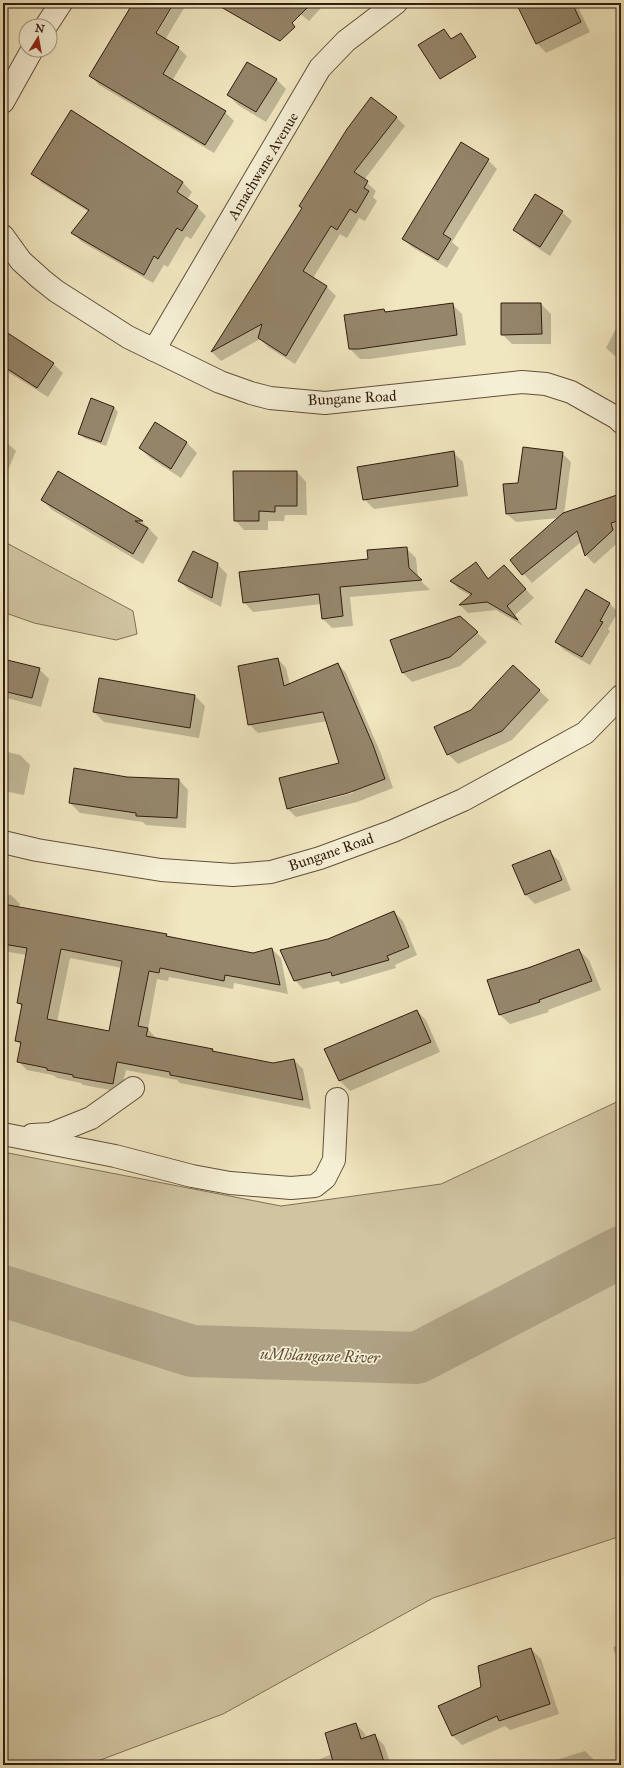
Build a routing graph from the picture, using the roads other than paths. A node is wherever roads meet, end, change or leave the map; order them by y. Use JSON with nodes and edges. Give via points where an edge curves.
{"nodes":[{"id":1,"x":61,"y":3,"type":"edge"},
{"id":2,"x":396,"y":3,"type":"edge"},
{"id":3,"x":51,"y":18,"type":"edge"},
{"id":4,"x":28,"y":58,"type":"edge"},
{"id":5,"x":3,"y":102,"type":"edge"},
{"id":6,"x":3,"y":236,"type":"edge"},
{"id":7,"x":154,"y":350,"type":"junction"},
{"id":8,"x":621,"y":422,"type":"edge"},
{"id":9,"x":621,"y":696,"type":"edge"},
{"id":10,"x":621,"y":711,"type":"edge"},
{"id":11,"x":585,"y":733,"type":"junction"},
{"id":12,"x":3,"y":842,"type":"edge"},
{"id":13,"x":133,"y":1088,"type":"dead end"},
{"id":14,"x":337,"y":1099,"type":"dead end"},
{"id":15,"x":3,"y":1134,"type":"edge"}],
"edges":[{"from":1,"to":3,"type":"street"},
{"from":2,"to":7,"type":"street","name":"Amachwane Avenue","via":[[346,41],[320,68]]},
{"from":4,"to":5,"type":"street"},
{"from":6,"to":7,"type":"street","name":"Bungane Road","via":[[21,261],[56,291],[128,337]]},
{"from":7,"to":8,"type":"street","name":"Bungane Road","via":[[220,382],[270,398],[325,403],[522,382],[546,384],[571,392]]},
{"from":9,"to":11,"type":"street","name":"Bungane Road"},
{"from":10,"to":11,"type":"street"},
{"from":11,"to":12,"type":"street","name":"Bungane Road","via":[[463,800],[393,831],[320,858],[272,872],[233,876],[160,870]]},
{"from":13,"to":15,"type":"street","via":[[90,1118],[51,1134]]},
{"from":14,"to":15,"type":"street","via":[[334,1160],[325,1178],[315,1186],[291,1188],[230,1183],[115,1156]]}]}
